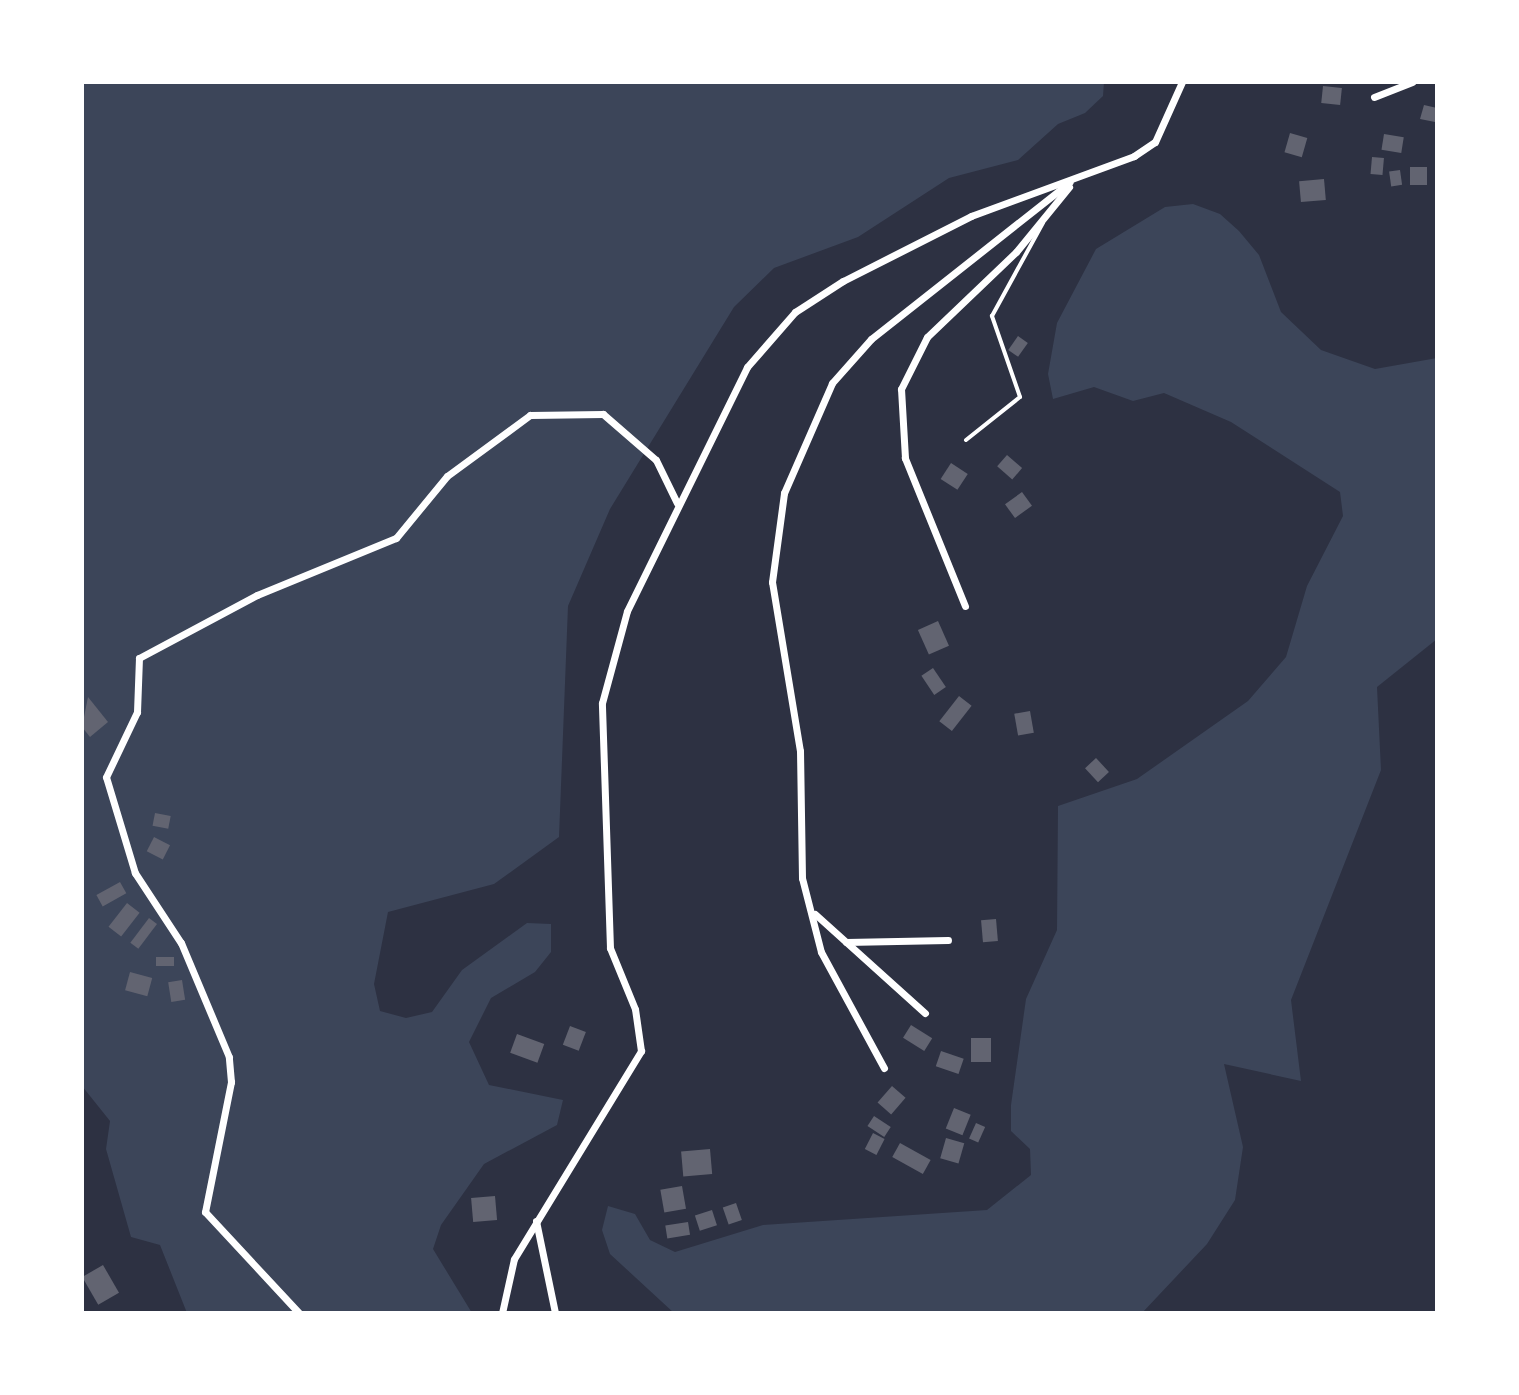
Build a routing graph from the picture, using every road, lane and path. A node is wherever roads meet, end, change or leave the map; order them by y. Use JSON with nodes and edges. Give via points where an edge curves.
{"nodes":[{"id":1,"x":1182,"y":82,"type":"edge"},
{"id":2,"x":1412,"y":82,"type":"edge"},
{"id":3,"x":1374,"y":97,"type":"dead end"},
{"id":4,"x":1075,"y":178,"type":"junction"},
{"id":5,"x":1043,"y":223,"type":"junction"},
{"id":6,"x":966,"y":440,"type":"dead end"},
{"id":7,"x":677,"y":503,"type":"junction"},
{"id":8,"x":965,"y":606,"type":"dead end"},
{"id":9,"x":814,"y":912,"type":"junction"},
{"id":10,"x":948,"y":940,"type":"dead end"},
{"id":11,"x":845,"y":942,"type":"junction"},
{"id":12,"x":925,"y":1013,"type":"dead end"},
{"id":13,"x":884,"y":1068,"type":"dead end"},
{"id":14,"x":536,"y":1221,"type":"junction"},
{"id":15,"x":299,"y":1313,"type":"edge"},
{"id":16,"x":502,"y":1313,"type":"edge"},
{"id":17,"x":555,"y":1313,"type":"edge"}],
"edges":[{"from":1,"to":4,"type":"street","via":[[1155,142]]},
{"from":2,"to":3,"type":"street"},
{"from":4,"to":5,"type":"street"},
{"from":4,"to":7,"type":"street","via":[[971,216],[795,312],[747,367]]},
{"from":4,"to":9,"type":"street","via":[[871,339],[832,383],[805,433],[784,493],[772,582],[800,751],[800,862]]},
{"from":5,"to":6,"type":"lane","via":[[992,316],[1020,397]]},
{"from":5,"to":8,"type":"street","via":[[927,337],[901,389],[905,458]]},
{"from":7,"to":14,"type":"street","via":[[615,639],[599,748],[610,948],[638,1017],[641,1051]]},
{"from":7,"to":15,"type":"street","via":[[656,460],[603,414],[530,415],[447,476],[396,538],[246,601],[139,658],[137,712],[106,777],[135,873],[181,943],[229,1057],[231,1082],[205,1212]]},
{"from":9,"to":11,"type":"street"},
{"from":9,"to":13,"type":"street","via":[[821,952]]},
{"from":10,"to":11,"type":"street"},
{"from":11,"to":12,"type":"street"},
{"from":14,"to":16,"type":"street","via":[[509,1270]]},
{"from":14,"to":17,"type":"street"}]}
